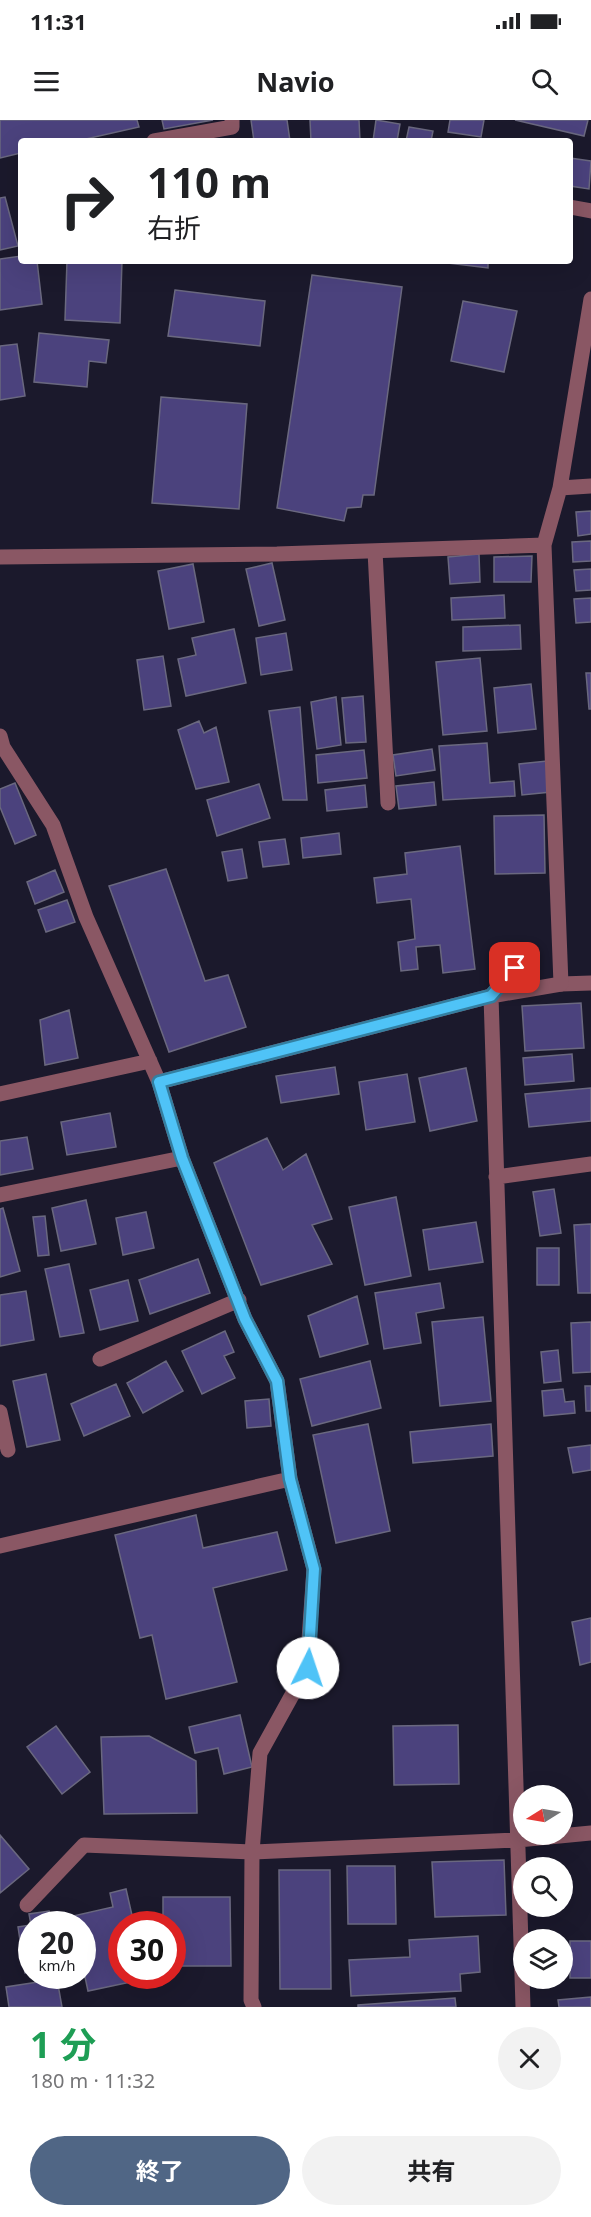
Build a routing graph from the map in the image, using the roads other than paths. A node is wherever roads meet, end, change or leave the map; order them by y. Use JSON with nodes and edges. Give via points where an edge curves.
{"nodes":[{"id":1,"x":232,"y":120,"type":"edge"},
{"id":2,"x":171,"y":138,"type":"edge"},
{"id":3,"x":573,"y":208,"type":"edge"},
{"id":4,"x":591,"y":211,"type":"edge"},
{"id":5,"x":591,"y":299,"type":"edge"},
{"id":6,"x":591,"y":486,"type":"edge"},
{"id":7,"x":560,"y":488,"type":"junction"},
{"id":8,"x":544,"y":545,"type":"junction"},
{"id":9,"x":375,"y":550,"type":"junction"},
{"id":10,"x":0,"y":557,"type":"edge"},
{"id":11,"x":0,"y":736,"type":"edge"},
{"id":12,"x":388,"y":803,"type":"dead end"},
{"id":13,"x":528,"y":954,"type":"dead end"},
{"id":14,"x":591,"y":983,"type":"edge"},
{"id":15,"x":561,"y":984,"type":"junction"},
{"id":16,"x":491,"y":996,"type":"junction"},
{"id":17,"x":150,"y":1061,"type":"junction"},
{"id":18,"x":159,"y":1082,"type":"junction"},
{"id":19,"x":0,"y":1094,"type":"edge"},
{"id":20,"x":182,"y":1158,"type":"junction"},
{"id":21,"x":591,"y":1164,"type":"edge"},
{"id":22,"x":496,"y":1177,"type":"junction"},
{"id":23,"x":0,"y":1195,"type":"edge"},
{"id":24,"x":238,"y":1300,"type":"junction"},
{"id":25,"x":100,"y":1359,"type":"dead end"},
{"id":26,"x":0,"y":1412,"type":"edge"},
{"id":27,"x":8,"y":1450,"type":"dead end"},
{"id":28,"x":290,"y":1479,"type":"junction"},
{"id":29,"x":0,"y":1546,"type":"edge"},
{"id":30,"x":516,"y":1785,"type":"edge"},
{"id":31,"x":591,"y":1833,"type":"edge"},
{"id":32,"x":573,"y":1835,"type":"edge"},
{"id":33,"x":513,"y":1840,"type":"edge"},
{"id":34,"x":518,"y":1845,"type":"edge"},
{"id":35,"x":252,"y":1852,"type":"junction"},
{"id":36,"x":27,"y":1905,"type":"dead end"},
{"id":37,"x":255,"y":2007,"type":"edge"},
{"id":38,"x":523,"y":2007,"type":"edge"}],
"edges":[{"from":1,"to":2,"type":"street","via":[[232,127]]},
{"from":3,"to":4,"type":"street"},
{"from":5,"to":7,"type":"street"},
{"from":6,"to":7,"type":"street"},
{"from":7,"to":8,"type":"street"},
{"from":8,"to":9,"type":"street"},
{"from":8,"to":15,"type":"street"},
{"from":9,"to":10,"type":"street"},
{"from":9,"to":12,"type":"street"},
{"from":11,"to":17,"type":"street","via":[[3,747],[53,825],[86,917]]},
{"from":13,"to":16,"type":"street"},
{"from":14,"to":15,"type":"street"},
{"from":15,"to":16,"type":"street"},
{"from":16,"to":18,"type":"street"},
{"from":16,"to":22,"type":"street"},
{"from":17,"to":18,"type":"street"},
{"from":17,"to":19,"type":"street"},
{"from":18,"to":20,"type":"street"},
{"from":20,"to":23,"type":"street"},
{"from":20,"to":24,"type":"street"},
{"from":21,"to":22,"type":"street"},
{"from":22,"to":30,"type":"street"},
{"from":24,"to":25,"type":"street"},
{"from":24,"to":28,"type":"street","via":[[277,1381]]},
{"from":26,"to":27,"type":"street"},
{"from":28,"to":29,"type":"street"},
{"from":28,"to":35,"type":"street","via":[[314,1569],[308,1668],[260,1753]]},
{"from":31,"to":32,"type":"street"},
{"from":33,"to":35,"type":"street"},
{"from":34,"to":38,"type":"street"},
{"from":35,"to":36,"type":"street","via":[[84,1845]]},
{"from":35,"to":37,"type":"street","via":[[251,2000]]}]}
